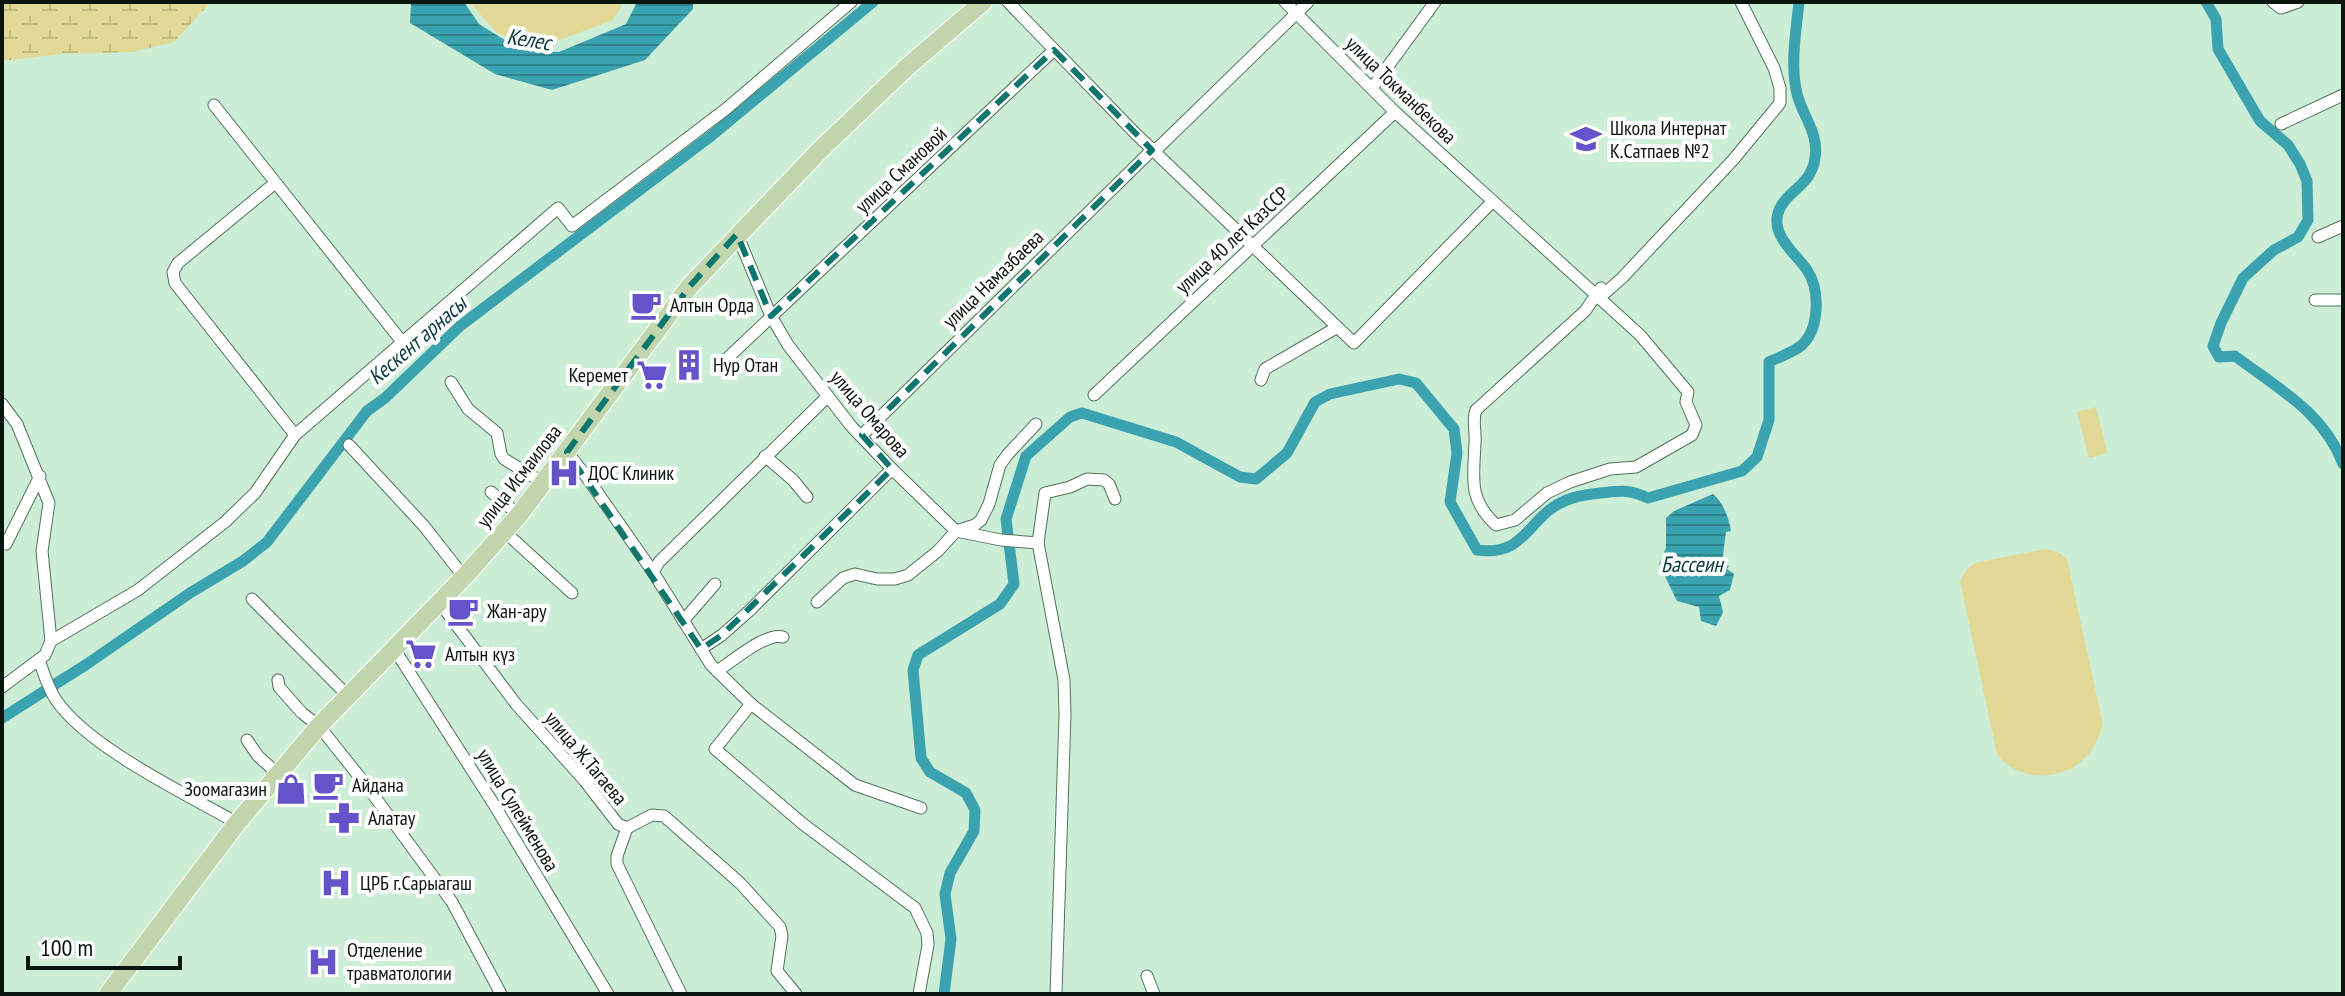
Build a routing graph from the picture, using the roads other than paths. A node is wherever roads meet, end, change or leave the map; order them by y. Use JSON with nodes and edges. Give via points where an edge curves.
{"nodes":[{"id":1,"x":851,"y":2,"type":"edge"},
{"id":2,"x":983,"y":2,"type":"edge"},
{"id":3,"x":1008,"y":2,"type":"edge"},
{"id":4,"x":1285,"y":2,"type":"edge"},
{"id":5,"x":1308,"y":2,"type":"edge"},
{"id":6,"x":1435,"y":2,"type":"edge"},
{"id":7,"x":1741,"y":2,"type":"edge"},
{"id":8,"x":2298,"y":2,"type":"edge"},
{"id":9,"x":2276,"y":4,"type":"edge"},
{"id":10,"x":1297,"y":14,"type":"junction"},
{"id":11,"x":1054,"y":50,"type":"junction"},
{"id":12,"x":1372,"y":88,"type":"junction"},
{"id":13,"x":2343,"y":95,"type":"edge"},
{"id":14,"x":214,"y":105,"type":"dead end"},
{"id":15,"x":1395,"y":112,"type":"junction"},
{"id":16,"x":2281,"y":124,"type":"dead end"},
{"id":17,"x":1152,"y":150,"type":"junction"},
{"id":18,"x":275,"y":183,"type":"junction"},
{"id":19,"x":1493,"y":201,"type":"junction"},
{"id":20,"x":2343,"y":226,"type":"edge"},
{"id":21,"x":737,"y":234,"type":"junction"},
{"id":22,"x":2318,"y":237,"type":"dead end"},
{"id":23,"x":1251,"y":245,"type":"junction"},
{"id":24,"x":1598,"y":291,"type":"junction"},
{"id":25,"x":2315,"y":300,"type":"dead end"},
{"id":26,"x":2343,"y":300,"type":"edge"},
{"id":27,"x":771,"y":316,"type":"junction"},
{"id":28,"x":1336,"y":328,"type":"junction"},
{"id":29,"x":403,"y":343,"type":"junction"},
{"id":30,"x":718,"y":367,"type":"dead end"},
{"id":31,"x":1261,"y":380,"type":"dead end"},
{"id":32,"x":451,"y":382,"type":"dead end"},
{"id":33,"x":1094,"y":395,"type":"dead end"},
{"id":34,"x":828,"y":396,"type":"junction"},
{"id":35,"x":2,"y":404,"type":"edge"},
{"id":36,"x":1036,"y":424,"type":"dead end"},
{"id":37,"x":295,"y":435,"type":"junction"},
{"id":38,"x":862,"y":435,"type":"junction"},
{"id":39,"x":349,"y":445,"type":"dead end"},
{"id":40,"x":567,"y":452,"type":"junction"},
{"id":41,"x":765,"y":456,"type":"junction"},
{"id":42,"x":892,"y":469,"type":"junction"},
{"id":43,"x":40,"y":476,"type":"junction"},
{"id":44,"x":544,"y":483,"type":"junction"},
{"id":45,"x":491,"y":492,"type":"dead end"},
{"id":46,"x":807,"y":497,"type":"dead end"},
{"id":47,"x":1115,"y":499,"type":"dead end"},
{"id":48,"x":519,"y":515,"type":"junction"},
{"id":49,"x":956,"y":531,"type":"junction"},
{"id":50,"x":505,"y":532,"type":"junction"},
{"id":51,"x":1038,"y":543,"type":"junction"},
{"id":52,"x":6,"y":544,"type":"dead end"},
{"id":53,"x":653,"y":572,"type":"junction"},
{"id":54,"x":464,"y":577,"type":"junction"},
{"id":55,"x":715,"y":584,"type":"dead end"},
{"id":56,"x":572,"y":593,"type":"dead end"},
{"id":57,"x":252,"y":599,"type":"dead end"},
{"id":58,"x":439,"y":602,"type":"junction"},
{"id":59,"x":817,"y":602,"type":"dead end"},
{"id":60,"x":683,"y":621,"type":"junction"},
{"id":61,"x":783,"y":637,"type":"dead end"},
{"id":62,"x":51,"y":641,"type":"junction"},
{"id":63,"x":393,"y":647,"type":"junction"},
{"id":64,"x":701,"y":649,"type":"junction"},
{"id":65,"x":39,"y":660,"type":"junction"},
{"id":66,"x":717,"y":671,"type":"junction"},
{"id":67,"x":278,"y":680,"type":"dead end"},
{"id":68,"x":2,"y":687,"type":"edge"},
{"id":69,"x":347,"y":695,"type":"junction"},
{"id":70,"x":751,"y":704,"type":"junction"},
{"id":71,"x":319,"y":726,"type":"junction"},
{"id":72,"x":247,"y":740,"type":"dead end"},
{"id":73,"x":278,"y":774,"type":"junction"},
{"id":74,"x":921,"y":808,"type":"dead end"},
{"id":75,"x":237,"y":823,"type":"junction"},
{"id":76,"x":627,"y":828,"type":"junction"},
{"id":77,"x":1147,"y":976,"type":"dead end"},
{"id":78,"x":108,"y":994,"type":"edge"},
{"id":79,"x":501,"y":994,"type":"edge"},
{"id":80,"x":608,"y":994,"type":"edge"},
{"id":81,"x":681,"y":994,"type":"edge"},
{"id":82,"x":796,"y":994,"type":"edge"},
{"id":83,"x":919,"y":994,"type":"edge"},
{"id":84,"x":1056,"y":994,"type":"edge"},
{"id":85,"x":1154,"y":994,"type":"edge"}],
"edges":[{"from":1,"to":29,"type":"street","via":[[726,109],[572,226],[558,208]]},
{"from":2,"to":21,"type":"main road","name":"улица Исмаилова","via":[[907,67]]},
{"from":3,"to":11,"type":"street"},
{"from":4,"to":10,"type":"street","name":"улица Токманбекова"},
{"from":5,"to":10,"type":"street","name":"улица Намазбаева"},
{"from":6,"to":12,"type":"street"},
{"from":7,"to":24,"type":"street","name":"улица Токманбекова","via":[[1777,78],[1780,103],[1622,278],[1605,293]]},
{"from":8,"to":9,"type":"street","via":[[2284,8]]},
{"from":10,"to":12,"type":"street","name":"улица Токманбекова"},
{"from":10,"to":17,"type":"street","name":"улица Намазбаева"},
{"from":11,"to":17,"type":"street"},
{"from":11,"to":27,"type":"street","name":"улица Смановой"},
{"from":12,"to":15,"type":"street","name":"улица Токманбекова"},
{"from":13,"to":16,"type":"street"},
{"from":14,"to":18,"type":"street"},
{"from":15,"to":19,"type":"street","name":"улица Токманбекова"},
{"from":15,"to":23,"type":"street","name":"улица 40 лет КазССР"},
{"from":17,"to":23,"type":"street"},
{"from":17,"to":38,"type":"street","name":"улица Намазбаева"},
{"from":18,"to":29,"type":"street"},
{"from":18,"to":37,"type":"street","via":[[178,263],[173,275]]},
{"from":19,"to":24,"type":"street","name":"улица Токманбекова"},
{"from":19,"to":28,"type":"street","via":[[1354,343]]},
{"from":20,"to":22,"type":"street"},
{"from":21,"to":27,"type":"street","name":"улица Омарова"},
{"from":21,"to":40,"type":"main road","name":"улица Исмаилова","via":[[690,286]]},
{"from":23,"to":28,"type":"street"},
{"from":23,"to":33,"type":"street","name":"улица 40 лет КазССР"},
{"from":24,"to":24,"type":"street","name":"улица Токманбекова","via":[[1688,392],[1686,402],[1696,430],[1636,467],[1570,482],[1547,493],[1515,520],[1496,525],[1474,494],[1476,410],[1585,311]]},
{"from":25,"to":26,"type":"street"},
{"from":27,"to":30,"type":"street","name":"улица Смановой"},
{"from":27,"to":34,"type":"street","name":"улица Омарова"},
{"from":28,"to":31,"type":"street","via":[[1265,369]]},
{"from":29,"to":37,"type":"street"},
{"from":32,"to":44,"type":"street","via":[[468,409],[497,433],[504,459]]},
{"from":34,"to":38,"type":"street","name":"улица Омарова"},
{"from":34,"to":41,"type":"street"},
{"from":35,"to":43,"type":"street"},
{"from":36,"to":49,"type":"street","via":[[1000,465],[981,520]]},
{"from":37,"to":62,"type":"street","via":[[255,493],[225,522],[138,590]]},
{"from":38,"to":42,"type":"street","name":"улица Омарова"},
{"from":39,"to":54,"type":"street"},
{"from":40,"to":44,"type":"main road","name":"улица Исмаилова"},
{"from":40,"to":53,"type":"street"},
{"from":41,"to":46,"type":"street"},
{"from":41,"to":53,"type":"street"},
{"from":42,"to":49,"type":"street","name":"улица Омарова"},
{"from":42,"to":64,"type":"street","via":[[749,611]]},
{"from":43,"to":52,"type":"street"},
{"from":43,"to":62,"type":"street","via":[[49,503],[42,551]]},
{"from":44,"to":48,"type":"main road","name":"улица Исмаилова"},
{"from":45,"to":48,"type":"street"},
{"from":47,"to":51,"type":"street","via":[[1109,484],[1096,478],[1045,493]]},
{"from":48,"to":50,"type":"main road","name":"улица Исмаилова"},
{"from":49,"to":51,"type":"street"},
{"from":49,"to":59,"type":"street","via":[[908,575],[877,579],[855,574]]},
{"from":50,"to":54,"type":"main road","name":"улица Исмаилова"},
{"from":50,"to":56,"type":"street"},
{"from":51,"to":84,"type":"street","via":[[1064,680]]},
{"from":53,"to":60,"type":"street"},
{"from":54,"to":58,"type":"main road","name":"улица Исмаилова"},
{"from":55,"to":60,"type":"street"},
{"from":57,"to":69,"type":"street"},
{"from":58,"to":63,"type":"main road","name":"улица Исмаилова"},
{"from":58,"to":76,"type":"street","name":"улица Ж.Тагаева","via":[[516,704],[618,824]]},
{"from":60,"to":64,"type":"street"},
{"from":61,"to":66,"type":"street","via":[[764,639]]},
{"from":62,"to":65,"type":"street"},
{"from":63,"to":69,"type":"main road","name":"улица Исмаилова"},
{"from":63,"to":80,"type":"street","name":"улица Сулейменова"},
{"from":64,"to":66,"type":"street"},
{"from":65,"to":68,"type":"street"},
{"from":65,"to":75,"type":"street","via":[[58,702],[85,731]]},
{"from":66,"to":70,"type":"street"},
{"from":67,"to":71,"type":"street","via":[[302,713]]},
{"from":69,"to":71,"type":"main road","name":"улица Исмаилова"},
{"from":70,"to":74,"type":"street","via":[[855,785]]},
{"from":70,"to":83,"type":"street","via":[[715,749],[915,908],[928,945]]},
{"from":71,"to":73,"type":"main road","name":"улица Исмаилова"},
{"from":71,"to":79,"type":"street","via":[[452,902]]},
{"from":72,"to":73,"type":"street"},
{"from":73,"to":75,"type":"main road","name":"улица Исмаилова"},
{"from":75,"to":78,"type":"main road","name":"улица Исмаилова"},
{"from":76,"to":81,"type":"street","via":[[617,856],[619,871]]},
{"from":76,"to":82,"type":"street","name":"улица Ж.Тагаева","via":[[652,815],[664,816],[740,883],[780,927],[777,971]]},
{"from":77,"to":85,"type":"street"}]}
